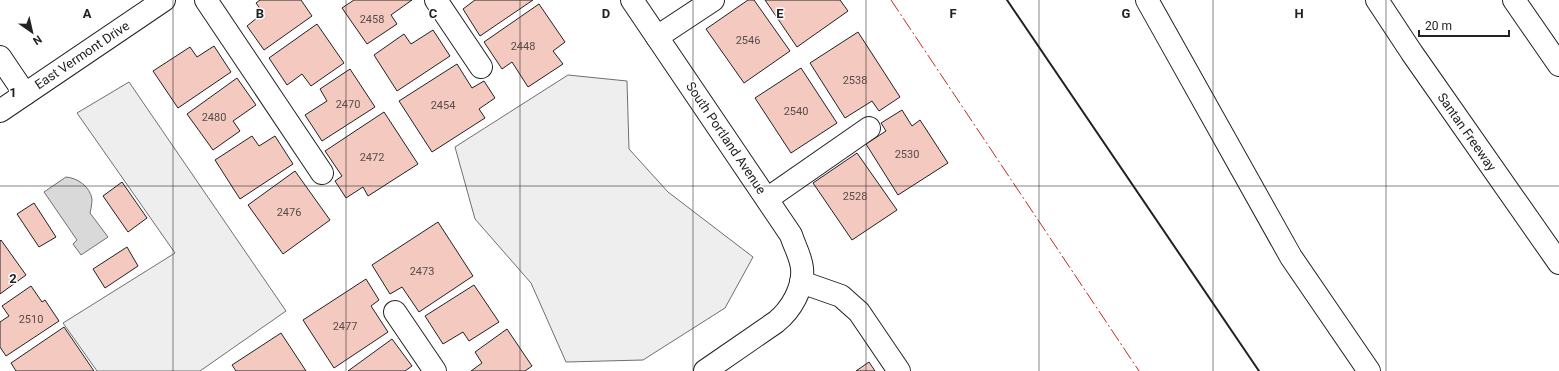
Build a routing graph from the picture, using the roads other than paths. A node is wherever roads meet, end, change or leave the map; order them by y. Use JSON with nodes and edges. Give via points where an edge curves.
{"nodes":[{"id":1,"x":164,"y":0,"type":"edge"},
{"id":2,"x":206,"y":0,"type":"edge"},
{"id":3,"x":436,"y":0,"type":"edge"},
{"id":4,"x":632,"y":0,"type":"edge"},
{"id":5,"x":713,"y":0,"type":"edge"},
{"id":6,"x":1147,"y":0,"type":"edge"},
{"id":7,"x":1377,"y":0,"type":"edge"},
{"id":8,"x":1514,"y":0,"type":"edge"},
{"id":9,"x":657,"y":37,"type":"junction"},
{"id":10,"x":0,"y":57,"type":"edge"},
{"id":11,"x":1559,"y":64,"type":"edge"},
{"id":12,"x":481,"y":66,"type":"dead end"},
{"id":13,"x":25,"y":94,"type":"junction"},
{"id":14,"x":0,"y":110,"type":"edge"},
{"id":15,"x":869,"y":128,"type":"dead end"},
{"id":16,"x":322,"y":172,"type":"dead end"},
{"id":17,"x":767,"y":198,"type":"junction"},
{"id":18,"x":1559,"y":263,"type":"edge"},
{"id":19,"x":801,"y":282,"type":"junction"},
{"id":20,"x":395,"y":312,"type":"dead end"},
{"id":21,"x":435,"y":371,"type":"edge"},
{"id":22,"x":705,"y":371,"type":"edge"},
{"id":23,"x":899,"y":371,"type":"edge"},
{"id":24,"x":1369,"y":371,"type":"edge"}],
"edges":[{"from":1,"to":13,"type":"main road","name":"East Vermont Drive"},
{"from":2,"to":16,"type":"main road"},
{"from":3,"to":12,"type":"main road"},
{"from":4,"to":9,"type":"main road","name":"South Portland Avenue"},
{"from":5,"to":9,"type":"main road"},
{"from":6,"to":24,"type":"main road","via":[[1291,257]]},
{"from":7,"to":18,"type":"main road","name":"Santan Freeway"},
{"from":8,"to":11,"type":"main road"},
{"from":9,"to":17,"type":"main road","name":"South Portland Avenue"},
{"from":10,"to":13,"type":"main road"},
{"from":13,"to":14,"type":"main road","name":"East Vermont Drive"},
{"from":15,"to":17,"type":"main road"},
{"from":17,"to":19,"type":"main road","name":"South Portland Avenue","via":[[791,235],[802,268]]},
{"from":19,"to":22,"type":"main road","via":[[790,308],[780,319]]},
{"from":19,"to":23,"type":"main road","via":[[841,296],[859,312]]},
{"from":20,"to":21,"type":"main road"}]}
